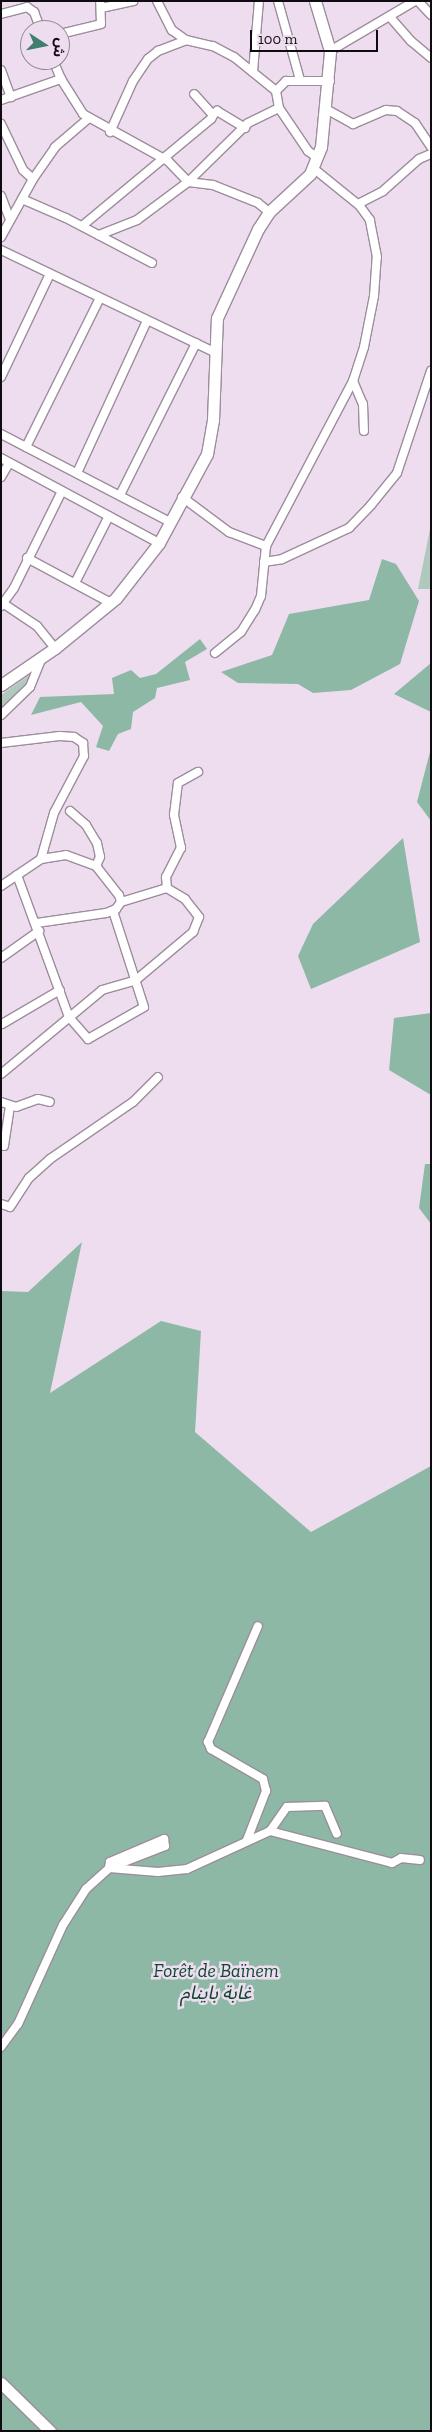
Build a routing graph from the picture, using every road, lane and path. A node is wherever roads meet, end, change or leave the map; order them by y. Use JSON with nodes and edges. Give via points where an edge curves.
{"nodes":[{"id":1,"x":133,"y":1,"type":"edge"},
{"id":2,"x":157,"y":1,"type":"edge"},
{"id":3,"x":259,"y":1,"type":"edge"},
{"id":4,"x":278,"y":1,"type":"edge"},
{"id":5,"x":315,"y":1,"type":"edge"},
{"id":6,"x":417,"y":1,"type":"edge"},
{"id":7,"x":100,"y":4,"type":"edge"},
{"id":8,"x":1,"y":14,"type":"edge"},
{"id":9,"x":431,"y":15,"type":"edge"},
{"id":10,"x":390,"y":17,"type":"junction"},
{"id":11,"x":37,"y":20,"type":"edge"},
{"id":12,"x":70,"y":32,"type":"edge"},
{"id":13,"x":186,"y":40,"type":"junction"},
{"id":14,"x":330,"y":51,"type":"junction"},
{"id":15,"x":431,"y":58,"type":"edge"},
{"id":16,"x":1,"y":70,"type":"edge"},
{"id":17,"x":57,"y":70,"type":"edge"},
{"id":18,"x":253,"y":72,"type":"junction"},
{"id":19,"x":61,"y":79,"type":"junction"},
{"id":20,"x":300,"y":80,"type":"junction"},
{"id":21,"x":330,"y":82,"type":"junction"},
{"id":22,"x":276,"y":90,"type":"junction"},
{"id":23,"x":194,"y":94,"type":"dead end"},
{"id":24,"x":12,"y":97,"type":"junction"},
{"id":25,"x":1,"y":100,"type":"edge"},
{"id":26,"x":279,"y":108,"type":"junction"},
{"id":27,"x":326,"y":109,"type":"junction"},
{"id":28,"x":213,"y":115,"type":"junction"},
{"id":29,"x":89,"y":118,"type":"junction"},
{"id":30,"x":1,"y":124,"type":"edge"},
{"id":31,"x":244,"y":128,"type":"junction"},
{"id":32,"x":110,"y":132,"type":"junction"},
{"id":33,"x":431,"y":147,"type":"edge"},
{"id":34,"x":431,"y":154,"type":"edge"},
{"id":35,"x":161,"y":158,"type":"junction"},
{"id":36,"x":315,"y":163,"type":"junction"},
{"id":37,"x":33,"y":179,"type":"junction"},
{"id":38,"x":188,"y":182,"type":"junction"},
{"id":39,"x":1,"y":196,"type":"edge"},
{"id":40,"x":22,"y":199,"type":"junction"},
{"id":41,"x":358,"y":204,"type":"junction"},
{"id":42,"x":269,"y":212,"type":"junction"},
{"id":43,"x":10,"y":219,"type":"junction"},
{"id":44,"x":82,"y":226,"type":"junction"},
{"id":45,"x":99,"y":235,"type":"junction"},
{"id":46,"x":1,"y":237,"type":"edge"},
{"id":47,"x":1,"y":250,"type":"edge"},
{"id":48,"x":152,"y":263,"type":"dead end"},
{"id":49,"x":50,"y":274,"type":"junction"},
{"id":50,"x":100,"y":298,"type":"junction"},
{"id":51,"x":147,"y":320,"type":"junction"},
{"id":52,"x":196,"y":343,"type":"junction"},
{"id":53,"x":214,"y":352,"type":"junction"},
{"id":54,"x":431,"y":371,"type":"edge"},
{"id":55,"x":1,"y":377,"type":"edge"},
{"id":56,"x":353,"y":381,"type":"junction"},
{"id":57,"x":364,"y":431,"type":"dead end"},
{"id":58,"x":1,"y":434,"type":"edge"},
{"id":59,"x":26,"y":447,"type":"junction"},
{"id":60,"x":5,"y":460,"type":"edge"},
{"id":61,"x":77,"y":473,"type":"junction"},
{"id":62,"x":1,"y":477,"type":"edge"},
{"id":63,"x":62,"y":491,"type":"junction"},
{"id":64,"x":120,"y":495,"type":"junction"},
{"id":65,"x":182,"y":497,"type":"junction"},
{"id":66,"x":109,"y":516,"type":"junction"},
{"id":67,"x":170,"y":522,"type":"junction"},
{"id":68,"x":159,"y":543,"type":"junction"},
{"id":69,"x":266,"y":546,"type":"junction"},
{"id":70,"x":27,"y":558,"type":"junction"},
{"id":71,"x":264,"y":562,"type":"junction"},
{"id":72,"x":75,"y":583,"type":"junction"},
{"id":73,"x":111,"y":603,"type":"junction"},
{"id":74,"x":2,"y":604,"type":"edge"},
{"id":75,"x":55,"y":648,"type":"junction"},
{"id":76,"x":215,"y":653,"type":"dead end"},
{"id":77,"x":42,"y":657,"type":"junction"},
{"id":78,"x":1,"y":685,"type":"edge"},
{"id":79,"x":1,"y":715,"type":"edge"},
{"id":80,"x":1,"y":742,"type":"edge"},
{"id":81,"x":198,"y":772,"type":"dead end"},
{"id":82,"x":70,"y":811,"type":"dead end"},
{"id":83,"x":41,"y":859,"type":"junction"},
{"id":84,"x":96,"y":866,"type":"junction"},
{"id":85,"x":17,"y":875,"type":"junction"},
{"id":86,"x":1,"y":886,"type":"edge"},
{"id":87,"x":167,"y":888,"type":"junction"},
{"id":88,"x":121,"y":902,"type":"junction"},
{"id":89,"x":113,"y":911,"type":"junction"},
{"id":90,"x":38,"y":927,"type":"junction"},
{"id":91,"x":1,"y":958,"type":"edge"},
{"id":92,"x":136,"y":980,"type":"junction"},
{"id":93,"x":60,"y":990,"type":"junction"},
{"id":94,"x":69,"y":1017,"type":"junction"},
{"id":95,"x":2,"y":1024,"type":"edge"},
{"id":96,"x":1,"y":1074,"type":"edge"},
{"id":97,"x":158,"y":1077,"type":"dead end"},
{"id":98,"x":1,"y":1102,"type":"edge"},
{"id":99,"x":50,"y":1102,"type":"dead end"},
{"id":100,"x":10,"y":1106,"type":"junction"},
{"id":101,"x":4,"y":1146,"type":"dead end"},
{"id":102,"x":1,"y":1204,"type":"edge"},
{"id":103,"x":258,"y":1626,"type":"dead end"},
{"id":104,"x":270,"y":1831,"type":"junction"},
{"id":105,"x":337,"y":1834,"type":"dead end"},
{"id":106,"x":247,"y":1840,"type":"junction"},
{"id":107,"x":420,"y":1860,"type":"dead end"},
{"id":108,"x":109,"y":1868,"type":"junction"},
{"id":109,"x":1,"y":2047,"type":"edge"},
{"id":110,"x":1,"y":2383,"type":"edge"},
{"id":111,"x":50,"y":2431,"type":"edge"}],
"edges":[{"from":1,"to":7,"type":"street"},
{"from":2,"to":13,"type":"street","via":[[172,30]]},
{"from":3,"to":18,"type":"street"},
{"from":4,"to":20,"type":"street"},
{"from":5,"to":14,"type":"street"},
{"from":6,"to":9,"type":"street"},
{"from":6,"to":10,"type":"street"},
{"from":7,"to":12,"type":"street","via":[[101,24]]},
{"from":8,"to":11,"type":"street","via":[[28,7]]},
{"from":10,"to":14,"type":"street"},
{"from":10,"to":15,"type":"street"},
{"from":13,"to":18,"type":"street","via":[[214,46]]},
{"from":13,"to":32,"type":"street","via":[[158,51],[148,59],[133,81]]},
{"from":14,"to":21,"type":"street"},
{"from":16,"to":24,"type":"street"},
{"from":17,"to":19,"type":"street"},
{"from":18,"to":22,"type":"street"},
{"from":19,"to":24,"type":"street"},
{"from":19,"to":29,"type":"street","via":[[82,114]]},
{"from":20,"to":21,"type":"street"},
{"from":20,"to":22,"type":"street","via":[[286,81]]},
{"from":21,"to":27,"type":"street"},
{"from":22,"to":26,"type":"street"},
{"from":23,"to":28,"type":"street"},
{"from":24,"to":25,"type":"street"},
{"from":26,"to":31,"type":"street"},
{"from":26,"to":36,"type":"street"},
{"from":27,"to":33,"type":"street","via":[[353,124],[386,110],[397,111],[415,123]]},
{"from":27,"to":36,"type":"street"},
{"from":28,"to":31,"type":"street","via":[[217,111]]},
{"from":28,"to":35,"type":"street"},
{"from":29,"to":32,"type":"street"},
{"from":29,"to":37,"type":"street","via":[[55,147]]},
{"from":30,"to":37,"type":"street","via":[[23,170]]},
{"from":31,"to":38,"type":"street"},
{"from":32,"to":35,"type":"street"},
{"from":34,"to":41,"type":"street","via":[[420,159],[383,191]]},
{"from":35,"to":38,"type":"street"},
{"from":35,"to":44,"type":"street"},
{"from":36,"to":41,"type":"street"},
{"from":36,"to":42,"type":"street","via":[[294,192]]},
{"from":37,"to":40,"type":"street"},
{"from":38,"to":42,"type":"street","via":[[213,185],[258,203]]},
{"from":38,"to":45,"type":"street","via":[[137,220]]},
{"from":39,"to":43,"type":"street"},
{"from":40,"to":43,"type":"street"},
{"from":40,"to":44,"type":"street"},
{"from":41,"to":56,"type":"street","via":[[370,220],[377,257],[366,338]]},
{"from":42,"to":53,"type":"street","via":[[223,301],[217,318]]},
{"from":43,"to":46,"type":"street"},
{"from":44,"to":45,"type":"street"},
{"from":45,"to":48,"type":"street"},
{"from":47,"to":49,"type":"street"},
{"from":49,"to":50,"type":"street"},
{"from":49,"to":55,"type":"street"},
{"from":50,"to":51,"type":"street"},
{"from":50,"to":59,"type":"street"},
{"from":51,"to":52,"type":"street"},
{"from":51,"to":61,"type":"street"},
{"from":52,"to":53,"type":"street"},
{"from":52,"to":64,"type":"street"},
{"from":53,"to":65,"type":"street","via":[[213,420],[207,454]]},
{"from":54,"to":71,"type":"street","via":[[397,473],[371,505],[350,528],[282,559]]},
{"from":56,"to":57,"type":"street","via":[[363,404]]},
{"from":56,"to":69,"type":"street"},
{"from":58,"to":59,"type":"street"},
{"from":59,"to":61,"type":"street"},
{"from":60,"to":62,"type":"street"},
{"from":60,"to":63,"type":"street"},
{"from":61,"to":64,"type":"street"},
{"from":63,"to":66,"type":"street"},
{"from":63,"to":70,"type":"street"},
{"from":64,"to":67,"type":"street"},
{"from":65,"to":67,"type":"street"},
{"from":65,"to":69,"type":"street","via":[[229,532]]},
{"from":66,"to":68,"type":"street"},
{"from":66,"to":72,"type":"street"},
{"from":67,"to":68,"type":"street"},
{"from":68,"to":73,"type":"street"},
{"from":69,"to":71,"type":"street"},
{"from":70,"to":72,"type":"street"},
{"from":70,"to":74,"type":"street"},
{"from":71,"to":76,"type":"street","via":[[261,596],[255,610],[241,632]]},
{"from":72,"to":73,"type":"street"},
{"from":73,"to":75,"type":"street"},
{"from":74,"to":75,"type":"street","via":[[37,626]]},
{"from":75,"to":77,"type":"street"},
{"from":77,"to":78,"type":"street"},
{"from":77,"to":79,"type":"street","via":[[30,687]]},
{"from":80,"to":83,"type":"street","via":[[60,736],[74,737],[83,744],[84,756],[54,813]]},
{"from":81,"to":87,"type":"street","via":[[178,783],[174,814],[181,848],[166,877]]},
{"from":82,"to":84,"type":"street","via":[[86,825],[97,843],[100,857]]},
{"from":83,"to":84,"type":"street","via":[[66,855]]},
{"from":83,"to":85,"type":"street"},
{"from":84,"to":88,"type":"street"},
{"from":85,"to":86,"type":"street"},
{"from":85,"to":90,"type":"street"},
{"from":87,"to":88,"type":"street"},
{"from":87,"to":92,"type":"street","via":[[185,899],[199,917],[193,932]]},
{"from":88,"to":89,"type":"street"},
{"from":89,"to":90,"type":"street"},
{"from":89,"to":92,"type":"street"},
{"from":90,"to":91,"type":"street"},
{"from":90,"to":93,"type":"street"},
{"from":92,"to":94,"type":"street","via":[[102,990]]},
{"from":92,"to":94,"type":"street","via":[[144,1007],[88,1039]]},
{"from":93,"to":94,"type":"street"},
{"from":93,"to":95,"type":"street"},
{"from":94,"to":96,"type":"street"},
{"from":97,"to":102,"type":"street","via":[[133,1102],[29,1178],[10,1207]]},
{"from":98,"to":100,"type":"street"},
{"from":99,"to":100,"type":"street","via":[[38,1099]]},
{"from":100,"to":101,"type":"street"},
{"from":103,"to":106,"type":"street","via":[[208,1742],[211,1750],[263,1779],[266,1791]]},
{"from":104,"to":105,"type":"street","via":[[287,1807],[325,1806]]},
{"from":104,"to":106,"type":"street"},
{"from":104,"to":107,"type":"street","via":[[392,1863],[401,1858]]},
{"from":106,"to":108,"type":"street","via":[[187,1869],[158,1872]]},
{"from":108,"to":108,"type":"street","via":[[164,1846],[164,1839],[110,1862]]},
{"from":108,"to":109,"type":"street","via":[[86,1889],[63,1925],[18,2024]]},
{"from":110,"to":111,"type":"street"}]}
